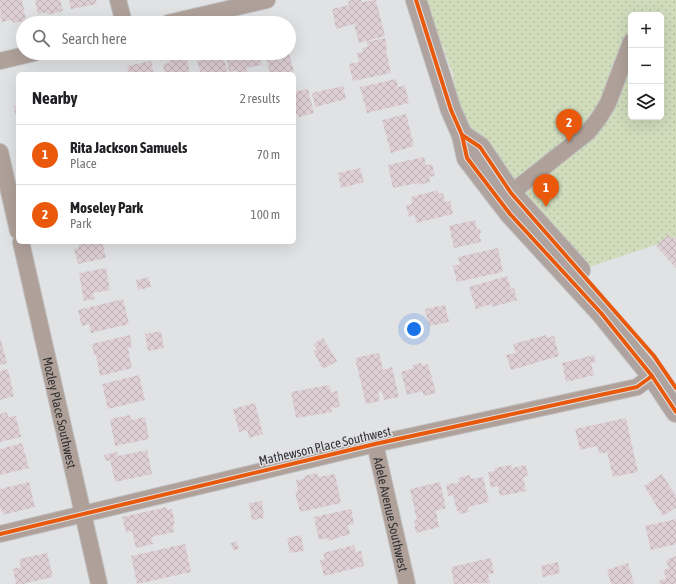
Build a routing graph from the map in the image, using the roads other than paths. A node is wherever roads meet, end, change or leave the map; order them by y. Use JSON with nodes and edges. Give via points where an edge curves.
{"nodes":[{"id":1,"x":118,"y":0,"type":"edge"},
{"id":2,"x":267,"y":0,"type":"edge"},
{"id":3,"x":416,"y":0,"type":"edge"},
{"id":4,"x":122,"y":16,"type":"edge"},
{"id":5,"x":198,"y":16,"type":"edge"},
{"id":6,"x":628,"y":48,"type":"edge"},
{"id":7,"x":16,"y":57,"type":"edge"},
{"id":8,"x":0,"y":61,"type":"edge"},
{"id":9,"x":462,"y":135,"type":"junction"},
{"id":10,"x":0,"y":152,"type":"edge"},
{"id":11,"x":511,"y":193,"type":"junction"},
{"id":12,"x":16,"y":222,"type":"edge"},
{"id":13,"x":21,"y":244,"type":"edge"},
{"id":14,"x":652,"y":376,"type":"junction"},
{"id":15,"x":676,"y":388,"type":"edge"},
{"id":16,"x":676,"y":412,"type":"edge"},
{"id":17,"x":375,"y":444,"type":"junction"},
{"id":18,"x":83,"y":514,"type":"junction"},
{"id":19,"x":0,"y":534,"type":"edge"},
{"id":20,"x":99,"y":584,"type":"edge"},
{"id":21,"x":408,"y":584,"type":"edge"}],
"edges":[{"from":1,"to":4,"type":"street"},
{"from":2,"to":5,"type":"street"},
{"from":3,"to":9,"type":"main road","via":[[451,110]]},
{"from":6,"to":11,"type":"street","via":[[608,103],[588,132]]},
{"from":7,"to":8,"type":"street"},
{"from":9,"to":11,"type":"main road","via":[[480,147]]},
{"from":9,"to":14,"type":"main road","via":[[467,158],[510,214],[601,313]]},
{"from":10,"to":12,"type":"street"},
{"from":11,"to":15,"type":"main road","via":[[654,356]]},
{"from":13,"to":18,"type":"street","name":"Mozley Place Southwest"},
{"from":14,"to":16,"type":"main road"},
{"from":14,"to":17,"type":"street","name":"Mathewson Place Southwest","via":[[637,387]]},
{"from":17,"to":18,"type":"street","name":"Mathewson Place Southwest"},
{"from":17,"to":21,"type":"street","name":"Adele Avenue Southwest"},
{"from":18,"to":19,"type":"street","name":"Mathewson Place Southwest"},
{"from":18,"to":20,"type":"street","name":"Mozley Place Southwest"}]}
